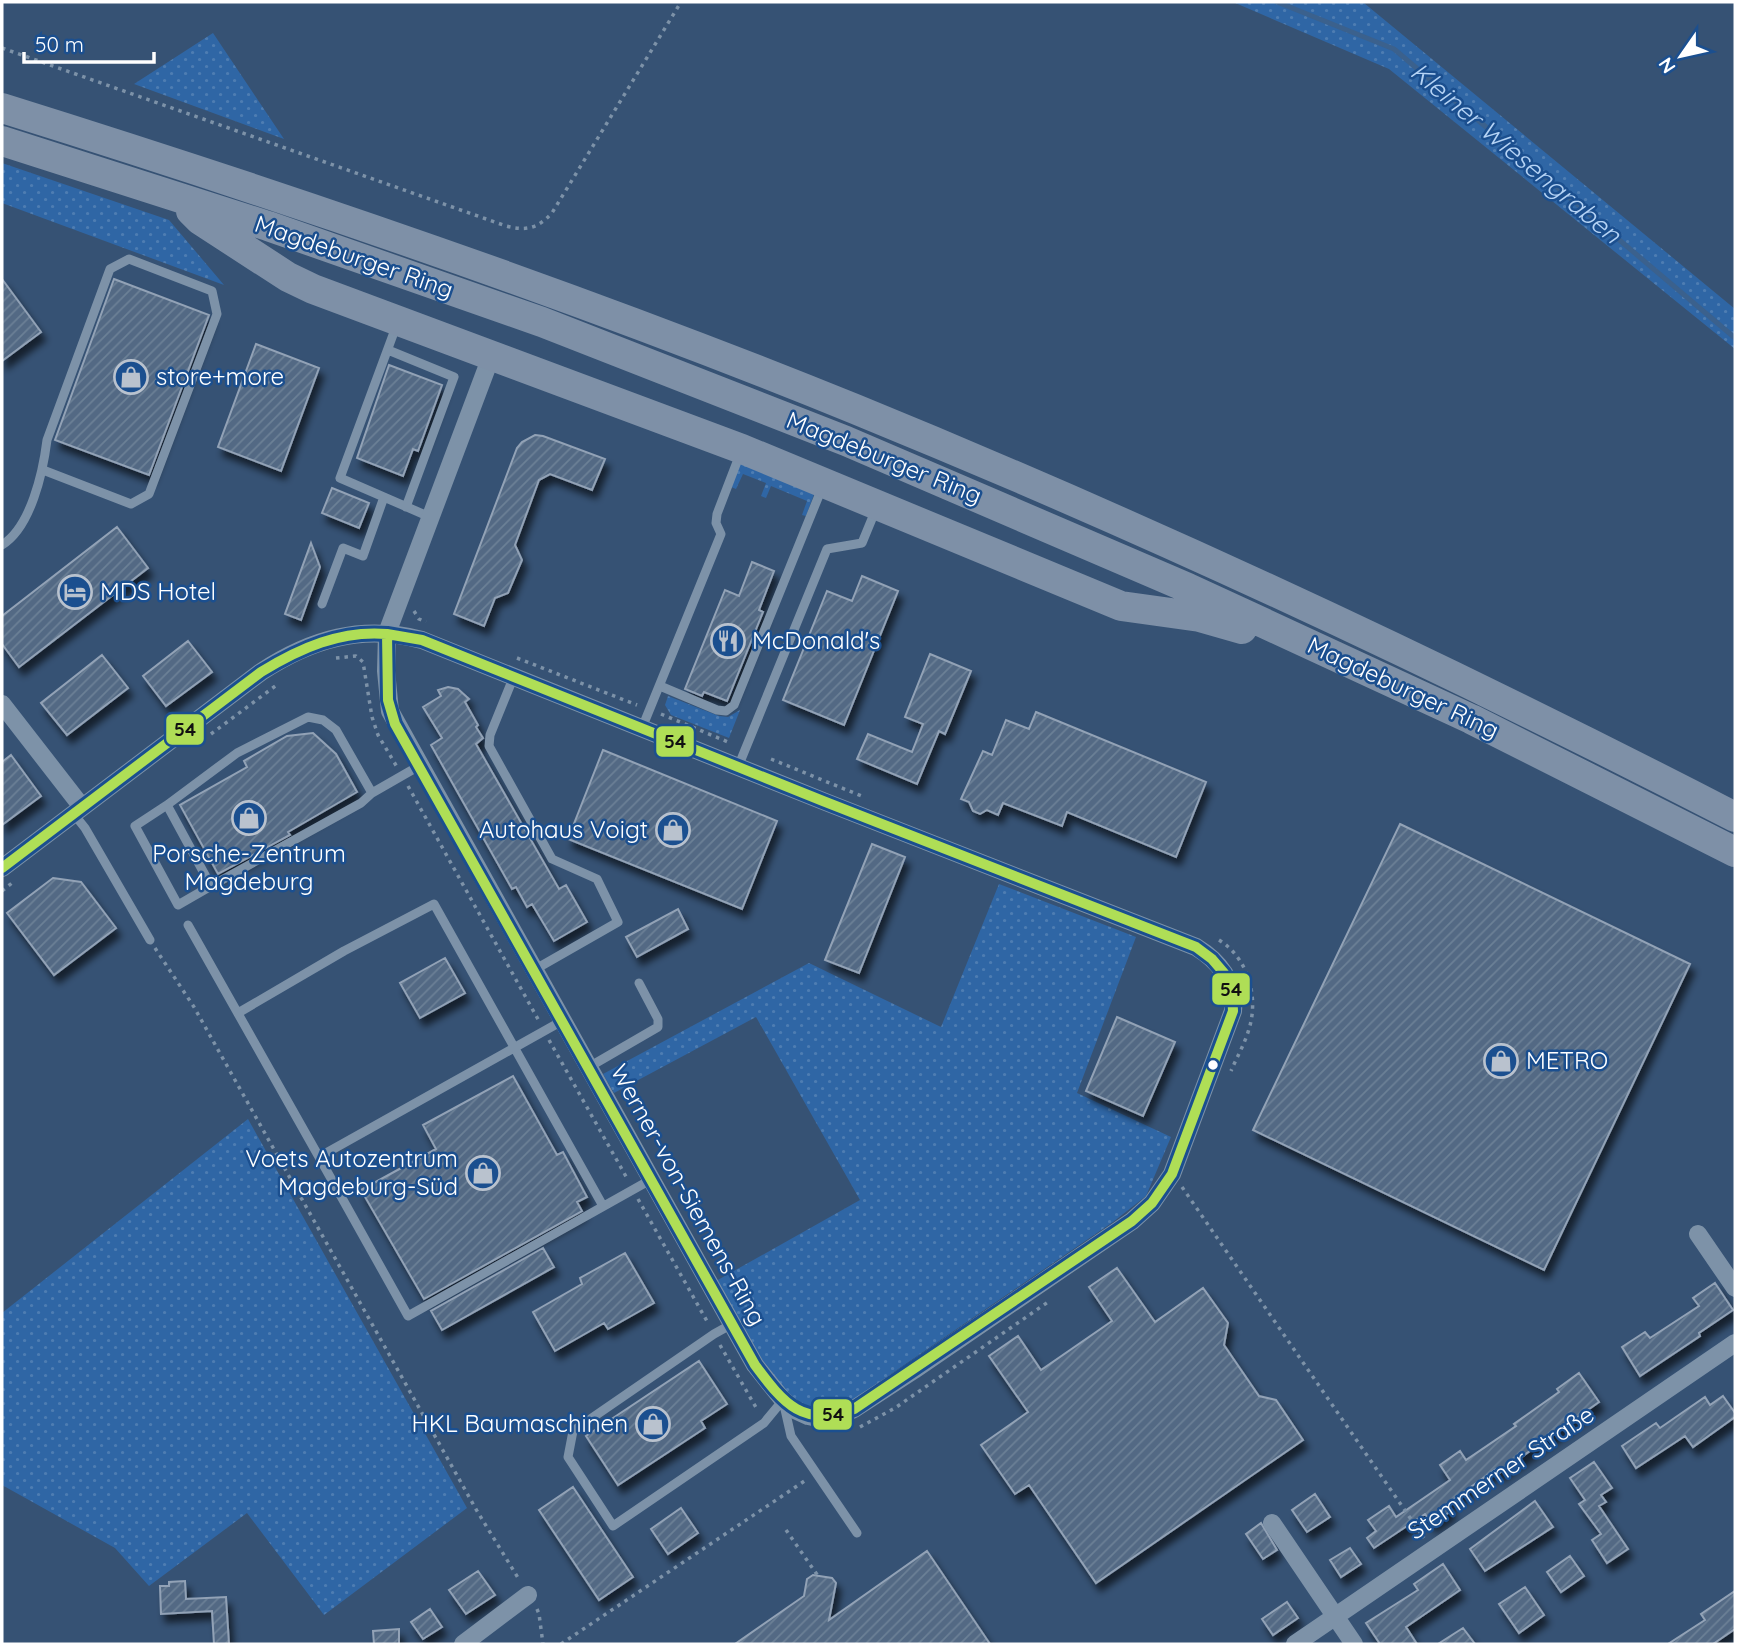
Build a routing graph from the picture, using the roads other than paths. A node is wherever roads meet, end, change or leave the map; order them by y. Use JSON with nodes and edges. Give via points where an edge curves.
{"nodes":[{"id":1,"x":2,"y":108,"type":"edge"},
{"id":2,"x":2,"y":141,"type":"edge"},
{"id":3,"x":176,"y":196,"type":"junction"},
{"id":4,"x":398,"y":322,"type":"junction"},
{"id":5,"x":388,"y":350,"type":"junction"},
{"id":6,"x":492,"y":354,"type":"junction"},
{"id":7,"x":742,"y":449,"type":"junction"},
{"id":8,"x":43,"y":470,"type":"junction"},
{"id":9,"x":824,"y":483,"type":"junction"},
{"id":10,"x":384,"y":497,"type":"junction"},
{"id":11,"x":877,"y":504,"type":"junction"},
{"id":12,"x":406,"y":507,"type":"junction"},
{"id":13,"x":430,"y":517,"type":"junction"},
{"id":14,"x":2,"y":545,"type":"edge"},
{"id":15,"x":322,"y":604,"type":"dead end"},
{"id":16,"x":387,"y":633,"type":"junction"},
{"id":17,"x":1349,"y":662,"type":"junction"},
{"id":18,"x":513,"y":676,"type":"junction"},
{"id":19,"x":660,"y":686,"type":"junction"},
{"id":20,"x":2,"y":704,"type":"edge"},
{"id":21,"x":642,"y":728,"type":"junction"},
{"id":22,"x":419,"y":766,"type":"junction"},
{"id":23,"x":738,"y":767,"type":"junction"},
{"id":24,"x":372,"y":793,"type":"junction"},
{"id":25,"x":167,"y":805,"type":"junction"},
{"id":26,"x":77,"y":810,"type":"junction"},
{"id":27,"x":1735,"y":817,"type":"edge"},
{"id":28,"x":1735,"y":852,"type":"edge"},
{"id":29,"x":2,"y":868,"type":"edge"},
{"id":30,"x":211,"y":886,"type":"junction"},
{"id":31,"x":188,"y":925,"type":"dead end"},
{"id":32,"x":150,"y":940,"type":"road end"},
{"id":33,"x":534,"y":970,"type":"junction"},
{"id":34,"x":639,"y":983,"type":"dead end"},
{"id":35,"x":238,"y":1013,"type":"junction"},
{"id":36,"x":562,"y":1021,"type":"junction"},
{"id":37,"x":514,"y":1048,"type":"junction"},
{"id":38,"x":589,"y":1067,"type":"junction"},
{"id":39,"x":319,"y":1157,"type":"junction"},
{"id":40,"x":652,"y":1180,"type":"junction"},
{"id":41,"x":603,"y":1206,"type":"junction"},
{"id":42,"x":1698,"y":1234,"type":"dead end"},
{"id":43,"x":1735,"y":1288,"type":"edge"},
{"id":44,"x":732,"y":1324,"type":"junction"},
{"id":45,"x":1735,"y":1343,"type":"edge"},
{"id":46,"x":783,"y":1400,"type":"junction"},
{"id":47,"x":1272,"y":1523,"type":"dead end"},
{"id":48,"x":857,"y":1533,"type":"dead end"},
{"id":49,"x":528,"y":1595,"type":"road end"},
{"id":50,"x":1335,"y":1617,"type":"junction"},
{"id":51,"x":463,"y":1644,"type":"edge"},
{"id":52,"x":1295,"y":1644,"type":"edge"},
{"id":53,"x":1354,"y":1644,"type":"edge"}],
"edges":[{"from":1,"to":27,"type":"highway","name":"Magdeburger Ring","via":[[368,226],[855,409],[1170,544],[1405,652]]},
{"from":2,"to":3,"type":"highway","name":"Magdeburger Ring"},
{"from":3,"to":4,"type":"highway","via":[[200,220],[288,277]]},
{"from":3,"to":17,"type":"highway","name":"Magdeburger Ring","via":[[542,322],[846,441],[1026,516]]},
{"from":4,"to":5,"type":"lane"},
{"from":4,"to":6,"type":"highway"},
{"from":5,"to":10,"type":"lane","via":[[340,478]]},
{"from":5,"to":12,"type":"lane","via":[[454,377]]},
{"from":6,"to":7,"type":"highway"},
{"from":6,"to":13,"type":"street","name":"Werner-von-Siemens-Ring"},
{"from":7,"to":9,"type":"highway"},
{"from":7,"to":19,"type":"lane","via":[[716,514],[721,534]]},
{"from":8,"to":8,"type":"lane","via":[[47,440],[110,269],[129,259],[212,291],[217,314],[149,494],[131,505]]},
{"from":8,"to":14,"type":"lane","via":[[22,523]]},
{"from":9,"to":11,"type":"highway"},
{"from":9,"to":19,"type":"lane","via":[[733,706],[715,710]]},
{"from":10,"to":12,"type":"lane"},
{"from":10,"to":15,"type":"lane","via":[[363,556],[342,548]]},
{"from":11,"to":17,"type":"highway","via":[[1121,606],[1217,621],[1303,654]]},
{"from":11,"to":23,"type":"lane","via":[[862,543],[827,549]]},
{"from":12,"to":13,"type":"lane"},
{"from":13,"to":16,"type":"street","name":"Werner-von-Siemens-Ring"},
{"from":16,"to":18,"type":"street","name":"Werner-von-Siemens-Ring","via":[[422,639]]},
{"from":16,"to":22,"type":"street","name":"Werner-von-Siemens-Ring","via":[[390,710]]},
{"from":16,"to":26,"type":"street","name":"Werner-von-Siemens-Ring","via":[[327,640],[288,655]]},
{"from":17,"to":28,"type":"highway","name":"Magdeburger Ring"},
{"from":18,"to":21,"type":"street","name":"Werner-von-Siemens-Ring"},
{"from":18,"to":33,"type":"lane","via":[[489,746],[552,859],[597,879],[618,922]]},
{"from":19,"to":21,"type":"lane"},
{"from":20,"to":26,"type":"street"},
{"from":21,"to":23,"type":"street","name":"Werner-von-Siemens-Ring"},
{"from":22,"to":24,"type":"lane"},
{"from":22,"to":33,"type":"street","name":"Werner-von-Siemens-Ring"},
{"from":23,"to":46,"type":"street","name":"Werner-von-Siemens-Ring","via":[[1196,947],[1211,957],[1228,979],[1234,1009],[1181,1180],[1132,1221],[854,1409],[823,1419],[795,1410]]},
{"from":24,"to":25,"type":"lane","via":[[336,730],[323,720],[308,717],[237,753]]},
{"from":24,"to":30,"type":"lane"},
{"from":25,"to":30,"type":"lane"},
{"from":25,"to":30,"type":"lane","via":[[135,826],[178,905]]},
{"from":26,"to":29,"type":"street","name":"Werner-von-Siemens-Ring"},
{"from":26,"to":32,"type":"lane"},
{"from":31,"to":35,"type":"lane"},
{"from":33,"to":36,"type":"street","name":"Werner-von-Siemens-Ring"},
{"from":34,"to":38,"type":"lane","via":[[658,1027]]},
{"from":35,"to":37,"type":"lane","via":[[434,904]]},
{"from":35,"to":39,"type":"lane"},
{"from":36,"to":37,"type":"lane"},
{"from":36,"to":38,"type":"street","name":"Werner-von-Siemens-Ring"},
{"from":37,"to":39,"type":"lane"},
{"from":37,"to":41,"type":"lane"},
{"from":38,"to":40,"type":"street","name":"Werner-von-Siemens-Ring"},
{"from":39,"to":41,"type":"lane","via":[[408,1316]]},
{"from":40,"to":41,"type":"lane"},
{"from":40,"to":44,"type":"street","name":"Werner-von-Siemens-Ring"},
{"from":42,"to":43,"type":"street"},
{"from":44,"to":46,"type":"street","name":"Werner-von-Siemens-Ring","via":[[755,1365]]},
{"from":44,"to":46,"type":"lane","via":[[573,1431],[568,1457],[613,1526],[764,1423]]},
{"from":45,"to":50,"type":"street","name":"Stemmerner Straße"},
{"from":46,"to":48,"type":"lane","via":[[791,1436]]},
{"from":47,"to":50,"type":"street"},
{"from":49,"to":51,"type":"street"},
{"from":50,"to":52,"type":"street","name":"Stemmerner Straße"},
{"from":50,"to":53,"type":"street"}]}
